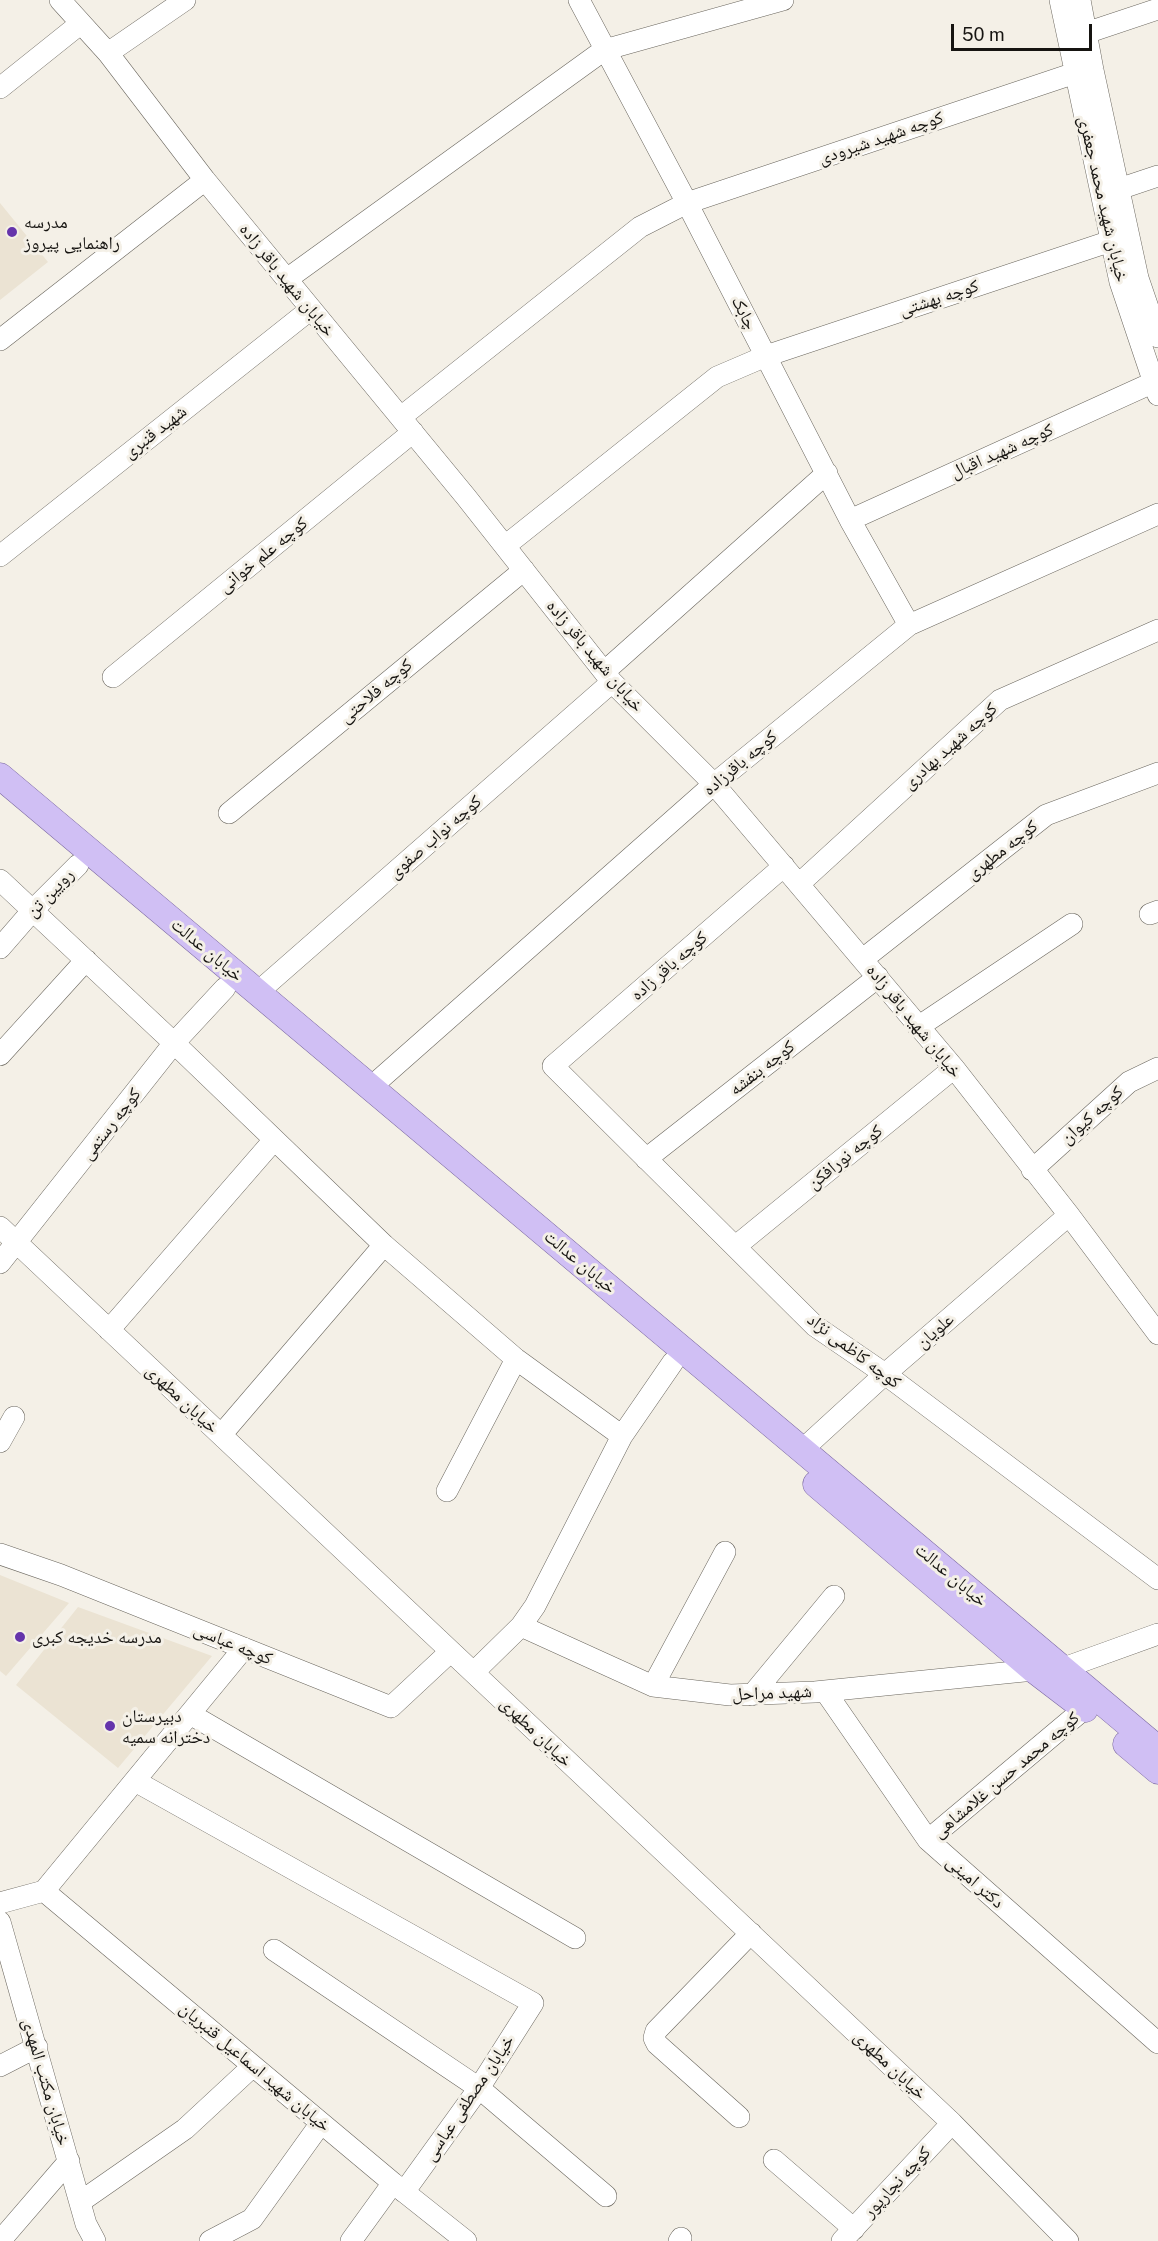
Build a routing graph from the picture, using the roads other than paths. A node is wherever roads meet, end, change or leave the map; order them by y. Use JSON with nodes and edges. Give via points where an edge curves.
{"nodes":[{"id":1,"x":60,"y":0,"type":"edge"},
{"id":2,"x":185,"y":0,"type":"edge"},
{"id":3,"x":579,"y":0,"type":"edge"},
{"id":4,"x":783,"y":0,"type":"edge"},
{"id":5,"x":1060,"y":0,"type":"edge"},
{"id":6,"x":1080,"y":0,"type":"edge"},
{"id":7,"x":1158,"y":9,"type":"edge"},
{"id":8,"x":80,"y":24,"type":"junction"},
{"id":9,"x":1086,"y":33,"type":"junction"},
{"id":10,"x":604,"y":50,"type":"junction"},
{"id":11,"x":108,"y":53,"type":"junction"},
{"id":12,"x":1075,"y":73,"type":"junction"},
{"id":13,"x":0,"y":88,"type":"edge"},
{"id":14,"x":1158,"y":176,"type":"edge"},
{"id":15,"x":205,"y":180,"type":"junction"},
{"id":16,"x":1119,"y":189,"type":"junction"},
{"id":17,"x":687,"y":203,"type":"junction"},
{"id":18,"x":1112,"y":241,"type":"junction"},
{"id":19,"x":287,"y":279,"type":"junction"},
{"id":20,"x":311,"y":309,"type":"junction"},
{"id":21,"x":1158,"y":335,"type":"edge"},
{"id":22,"x":0,"y":340,"type":"edge"},
{"id":23,"x":766,"y":356,"type":"junction"},
{"id":24,"x":1156,"y":389,"type":"edge"},
{"id":25,"x":407,"y":424,"type":"junction"},
{"id":26,"x":826,"y":473,"type":"junction"},
{"id":27,"x":1158,"y":514,"type":"edge"},
{"id":28,"x":850,"y":520,"type":"junction"},
{"id":29,"x":505,"y":546,"type":"junction"},
{"id":30,"x":0,"y":556,"type":"edge"},
{"id":31,"x":524,"y":570,"type":"junction"},
{"id":32,"x":909,"y":625,"type":"junction"},
{"id":33,"x":1158,"y":630,"type":"edge"},
{"id":34,"x":113,"y":677,"type":"dead end"},
{"id":35,"x":608,"y":677,"type":"junction"},
{"id":36,"x":1158,"y":773,"type":"edge"},
{"id":37,"x":0,"y":776,"type":"edge"},
{"id":38,"x":714,"y":784,"type":"junction"},
{"id":39,"x":0,"y":800,"type":"edge"},
{"id":40,"x":229,"y":813,"type":"dead end"},
{"id":41,"x":78,"y":865,"type":"junction"},
{"id":42,"x":784,"y":866,"type":"junction"},
{"id":43,"x":0,"y":880,"type":"edge"},
{"id":44,"x":799,"y":884,"type":"junction"},
{"id":45,"x":33,"y":909,"type":"junction"},
{"id":46,"x":1072,"y":924,"type":"dead end"},
{"id":47,"x":0,"y":948,"type":"edge"},
{"id":48,"x":863,"y":958,"type":"junction"},
{"id":49,"x":87,"y":960,"type":"junction"},
{"id":50,"x":878,"y":977,"type":"junction"},
{"id":51,"x":225,"y":988,"type":"junction"},
{"id":52,"x":258,"y":992,"type":"junction"},
{"id":53,"x":918,"y":1027,"type":"junction"},
{"id":54,"x":174,"y":1043,"type":"junction"},
{"id":55,"x":0,"y":1055,"type":"edge"},
{"id":56,"x":553,"y":1066,"type":"joint"},
{"id":57,"x":954,"y":1068,"type":"junction"},
{"id":58,"x":1158,"y":1068,"type":"edge"},
{"id":59,"x":371,"y":1087,"type":"junction"},
{"id":60,"x":274,"y":1140,"type":"junction"},
{"id":61,"x":646,"y":1159,"type":"junction"},
{"id":62,"x":1032,"y":1170,"type":"junction"},
{"id":63,"x":1069,"y":1215,"type":"junction"},
{"id":64,"x":0,"y":1227,"type":"edge"},
{"id":65,"x":17,"y":1243,"type":"junction"},
{"id":66,"x":384,"y":1245,"type":"junction"},
{"id":67,"x":736,"y":1246,"type":"junction"},
{"id":68,"x":0,"y":1263,"type":"edge"},
{"id":69,"x":1156,"y":1328,"type":"edge"},
{"id":70,"x":110,"y":1330,"type":"junction"},
{"id":71,"x":516,"y":1359,"type":"junction"},
{"id":72,"x":673,"y":1362,"type":"junction"},
{"id":73,"x":885,"y":1374,"type":"junction"},
{"id":74,"x":14,"y":1417,"type":"dead end"},
{"id":75,"x":221,"y":1435,"type":"junction"},
{"id":76,"x":622,"y":1436,"type":"junction"},
{"id":77,"x":0,"y":1442,"type":"edge"},
{"id":78,"x":802,"y":1450,"type":"junction"},
{"id":79,"x":447,"y":1491,"type":"dead end"},
{"id":80,"x":725,"y":1552,"type":"dead end"},
{"id":81,"x":0,"y":1554,"type":"edge"},
{"id":82,"x":1158,"y":1579,"type":"edge"},
{"id":83,"x":834,"y":1596,"type":"dead end"},
{"id":84,"x":521,"y":1626,"type":"junction"},
{"id":85,"x":1158,"y":1634,"type":"edge"},
{"id":86,"x":244,"y":1648,"type":"junction"},
{"id":87,"x":450,"y":1652,"type":"junction"},
{"id":88,"x":1062,"y":1668,"type":"junction"},
{"id":89,"x":1034,"y":1670,"type":"junction"},
{"id":90,"x":474,"y":1672,"type":"junction"},
{"id":91,"x":653,"y":1686,"type":"junction"},
{"id":92,"x":825,"y":1691,"type":"junction"},
{"id":93,"x":752,"y":1695,"type":"junction"},
{"id":94,"x":1084,"y":1709,"type":"junction"},
{"id":95,"x":190,"y":1714,"type":"junction"},
{"id":96,"x":1158,"y":1749,"type":"edge"},
{"id":97,"x":1158,"y":1771,"type":"edge"},
{"id":98,"x":135,"y":1781,"type":"junction"},
{"id":99,"x":928,"y":1840,"type":"junction"},
{"id":100,"x":44,"y":1891,"type":"junction"},
{"id":101,"x":0,"y":1904,"type":"edge"},
{"id":102,"x":0,"y":1922,"type":"edge"},
{"id":103,"x":751,"y":1933,"type":"junction"},
{"id":104,"x":575,"y":1938,"type":"dead end"},
{"id":105,"x":274,"y":1950,"type":"dead end"},
{"id":106,"x":1158,"y":2043,"type":"edge"},
{"id":107,"x":37,"y":2047,"type":"junction"},
{"id":108,"x":0,"y":2066,"type":"edge"},
{"id":109,"x":253,"y":2066,"type":"junction"},
{"id":110,"x":479,"y":2088,"type":"junction"},
{"id":111,"x":739,"y":2117,"type":"dead end"},
{"id":112,"x":321,"y":2123,"type":"junction"},
{"id":113,"x":952,"y":2123,"type":"junction"},
{"id":114,"x":774,"y":2160,"type":"dead end"},
{"id":115,"x":69,"y":2161,"type":"junction"},
{"id":116,"x":399,"y":2187,"type":"junction"},
{"id":117,"x":606,"y":2196,"type":"dead end"},
{"id":118,"x":80,"y":2202,"type":"junction"},
{"id":119,"x":848,"y":2235,"type":"edge"},
{"id":120,"x":0,"y":2241,"type":"edge"},
{"id":121,"x":95,"y":2241,"type":"edge"},
{"id":122,"x":210,"y":2241,"type":"edge"},
{"id":123,"x":351,"y":2241,"type":"edge"},
{"id":124,"x":466,"y":2241,"type":"edge"},
{"id":125,"x":1068,"y":2241,"type":"edge"}],
"edges":[{"from":1,"to":8,"type":"street","name":"خیابان شهید باقر زاده"},
{"from":2,"to":11,"type":"street"},
{"from":3,"to":10,"type":"street","name":"چابک"},
{"from":4,"to":10,"type":"street"},
{"from":5,"to":12,"type":"street","name":"خیابان شهید محمد جعفری"},
{"from":6,"to":9,"type":"street","name":"خیابان شهید محمد جعفری"},
{"from":7,"to":9,"type":"street"},
{"from":8,"to":11,"type":"street","name":"خیابان شهید باقر زاده"},
{"from":8,"to":13,"type":"street"},
{"from":9,"to":16,"type":"street","name":"خیابان شهید محمد جعفری"},
{"from":10,"to":17,"type":"street","name":"چابک"},
{"from":10,"to":19,"type":"street"},
{"from":11,"to":15,"type":"street","name":"خیابان شهید باقر زاده"},
{"from":12,"to":17,"type":"street","name":"کوچه شهید شیرودی"},
{"from":12,"to":18,"type":"street","name":"خیابان شهید محمد جعفری"},
{"from":14,"to":16,"type":"street"},
{"from":15,"to":19,"type":"street","name":"خیابان شهید باقر زاده"},
{"from":15,"to":22,"type":"street"},
{"from":16,"to":21,"type":"street","name":"خیابان شهید محمد جعفری","via":[[1138,278]]},
{"from":17,"to":23,"type":"street","name":"چابک"},
{"from":17,"to":25,"type":"street","name":"کوچه شهید شیرودی","via":[[640,227]]},
{"from":18,"to":23,"type":"street","name":"کوچه بهشتی"},
{"from":18,"to":24,"type":"street","name":"خیابان شهید محمد جعفری","via":[[1120,282]]},
{"from":19,"to":20,"type":"street","name":"خیابان شهید باقر زاده"},
{"from":20,"to":25,"type":"street","name":"خیابان شهید باقر زاده"},
{"from":20,"to":30,"type":"street","name":"شهید قنبری"},
{"from":23,"to":26,"type":"street","name":"چابک"},
{"from":23,"to":29,"type":"street","name":"کوچه بهشتی","via":[[717,377]]},
{"from":24,"to":28,"type":"street","name":"کوچه شهید اقبال"},
{"from":25,"to":29,"type":"street","name":"خیابان شهید باقر زاده"},
{"from":25,"to":34,"type":"street","name":"کوچه علم خوانی"},
{"from":26,"to":28,"type":"street","name":"چابک"},
{"from":26,"to":35,"type":"street","name":"کوچه نواب صفوی"},
{"from":27,"to":32,"type":"street","name":"کوچه باقرزاده"},
{"from":28,"to":32,"type":"street","name":"چابک"},
{"from":29,"to":31,"type":"street","name":"خیابان شهید باقر زاده"},
{"from":31,"to":35,"type":"street","name":"خیابان شهید باقر زاده"},
{"from":31,"to":40,"type":"street","name":"کوچه فلاحتی"},
{"from":32,"to":38,"type":"street","name":"کوچه باقرزاده"},
{"from":33,"to":44,"type":"street","name":"کوچه شهید بهادری","via":[[1000,700]]},
{"from":35,"to":38,"type":"street","name":"خیابان شهید باقر زاده"},
{"from":35,"to":52,"type":"street","name":"کوچه نواب صفوی"},
{"from":36,"to":48,"type":"street","name":"کوچه مطهری","via":[[1046,815]]},
{"from":37,"to":52,"type":"main road","name":"خیابان عدالت"},
{"from":38,"to":42,"type":"street","name":"خیابان شهید باقر زاده"},
{"from":38,"to":59,"type":"street","name":"کوچه باقرزاده"},
{"from":39,"to":41,"type":"main road","name":"خیابان عدالت"},
{"from":41,"to":45,"type":"street","name":"رویین تن"},
{"from":41,"to":51,"type":"main road","name":"خیابان عدالت"},
{"from":42,"to":44,"type":"street","name":"خیابان شهید باقر زاده"},
{"from":42,"to":56,"type":"street","name":"کوچه باقر زاده"},
{"from":43,"to":45,"type":"street"},
{"from":44,"to":48,"type":"street","name":"خیابان شهید باقر زاده"},
{"from":45,"to":47,"type":"street","name":"رویین تن"},
{"from":45,"to":49,"type":"street"},
{"from":46,"to":53,"type":"street"},
{"from":48,"to":50,"type":"street","name":"خیابان شهید باقر زاده"},
{"from":49,"to":54,"type":"street"},
{"from":49,"to":55,"type":"street"},
{"from":50,"to":53,"type":"street","name":"خیابان شهید باقر زاده"},
{"from":50,"to":61,"type":"street","name":"کوچه بنفشه"},
{"from":51,"to":54,"type":"street","name":"کوچه رستمی"},
{"from":51,"to":72,"type":"main road","name":"خیابان عدالت"},
{"from":52,"to":59,"type":"main road","name":"خیابان عدالت"},
{"from":53,"to":57,"type":"street","name":"خیابان شهید باقر زاده"},
{"from":54,"to":60,"type":"street"},
{"from":54,"to":65,"type":"street","name":"کوچه رستمی"},
{"from":56,"to":61,"type":"street","name":"کوچه کاظمی نژاد"},
{"from":57,"to":62,"type":"street","name":"خیابان شهید باقر زاده"},
{"from":57,"to":67,"type":"street","name":"کوچه نورافکن"},
{"from":58,"to":62,"type":"street","name":"کوچه کیوان","via":[[1129,1082]]},
{"from":59,"to":78,"type":"main road","name":"خیابان عدالت"},
{"from":60,"to":66,"type":"street"},
{"from":60,"to":70,"type":"street"},
{"from":61,"to":67,"type":"street","name":"کوچه کاظمی نژاد"},
{"from":62,"to":63,"type":"street","name":"خیابان شهید باقر زاده"},
{"from":63,"to":69,"type":"street","name":"خیابان شهید باقر زاده"},
{"from":63,"to":73,"type":"street","name":"علویان"},
{"from":64,"to":65,"type":"street","name":"خیابان مطهری"},
{"from":65,"to":68,"type":"street","name":"کوچه رستمی"},
{"from":65,"to":70,"type":"street","name":"خیابان مطهری"},
{"from":66,"to":71,"type":"street"},
{"from":66,"to":75,"type":"street"},
{"from":67,"to":73,"type":"street","name":"کوچه کاظمی نژاد","via":[[815,1326]]},
{"from":70,"to":75,"type":"street","name":"خیابان مطهری"},
{"from":71,"to":76,"type":"street"},
{"from":71,"to":79,"type":"street"},
{"from":72,"to":76,"type":"street"},
{"from":72,"to":89,"type":"main road","name":"خیابان عدالت"},
{"from":73,"to":78,"type":"street","name":"علویان"},
{"from":73,"to":82,"type":"street","name":"کوچه کاظمی نژاد"},
{"from":74,"to":77,"type":"street"},
{"from":75,"to":87,"type":"street","name":"خیابان مطهری"},
{"from":76,"to":84,"type":"street"},
{"from":78,"to":88,"type":"main road","name":"خیابان عدالت"},
{"from":80,"to":91,"type":"street"},
{"from":81,"to":86,"type":"street","name":"کوچه عباسی"},
{"from":83,"to":93,"type":"street"},
{"from":84,"to":90,"type":"street"},
{"from":84,"to":91,"type":"street","name":"شهید مراحل"},
{"from":85,"to":88,"type":"street"},
{"from":86,"to":87,"type":"street","name":"کوچه عباسی","via":[[391,1707]]},
{"from":86,"to":95,"type":"street"},
{"from":87,"to":90,"type":"street","name":"خیابان مطهری"},
{"from":88,"to":96,"type":"main road","name":"خیابان عدالت"},
{"from":89,"to":92,"type":"street","name":"شهید مراحل"},
{"from":89,"to":94,"type":"main road","name":"خیابان عدالت"},
{"from":90,"to":103,"type":"street","name":"خیابان مطهری"},
{"from":91,"to":93,"type":"street","name":"شهید مراحل"},
{"from":92,"to":93,"type":"street","name":"شهید مراحل"},
{"from":92,"to":99,"type":"street","name":"دکتر امینی"},
{"from":94,"to":97,"type":"main road","name":"خیابان عدالت"},
{"from":94,"to":99,"type":"street","name":"کوچه محمد حسن غلامشاهی"},
{"from":95,"to":98,"type":"street"},
{"from":95,"to":104,"type":"street"},
{"from":98,"to":100,"type":"street"},
{"from":98,"to":110,"type":"street","name":"خیابان مصطفی عباسی","via":[[533,2003]]},
{"from":99,"to":106,"type":"street","name":"دکتر امینی"},
{"from":100,"to":101,"type":"street"},
{"from":100,"to":109,"type":"street","name":"خیابان شهید اسماعیل قنبریان"},
{"from":102,"to":107,"type":"street","name":"خیابان مکتب المهدی"},
{"from":103,"to":111,"type":"street","via":[[656,2031],[654,2038]]},
{"from":103,"to":113,"type":"street","name":"خیابان مطهری"},
{"from":105,"to":110,"type":"street"},
{"from":107,"to":108,"type":"street"},
{"from":107,"to":115,"type":"street","name":"خیابان مکتب المهدی"},
{"from":109,"to":112,"type":"street","name":"خیابان شهید اسماعیل قنبریان"},
{"from":109,"to":118,"type":"street","via":[[184,2129]]},
{"from":110,"to":116,"type":"street","name":"خیابان مصطفی عباسی"},
{"from":110,"to":117,"type":"street"},
{"from":112,"to":116,"type":"street","name":"خیابان شهید اسماعیل قنبریان"},
{"from":112,"to":122,"type":"street","via":[[252,2219]]},
{"from":113,"to":119,"type":"street","name":"کوچه نجارپور"},
{"from":113,"to":125,"type":"street","name":"خیابان مطهری"},
{"from":114,"to":119,"type":"street"},
{"from":115,"to":118,"type":"street","name":"خیابان مکتب المهدی"},
{"from":115,"to":120,"type":"street"},
{"from":116,"to":123,"type":"street","name":"خیابان مصطفی عباسی"},
{"from":116,"to":124,"type":"street","name":"خیابان شهید اسماعیل قنبریان"},
{"from":118,"to":121,"type":"street","name":"خیابان مکتب المهدی"}]}
